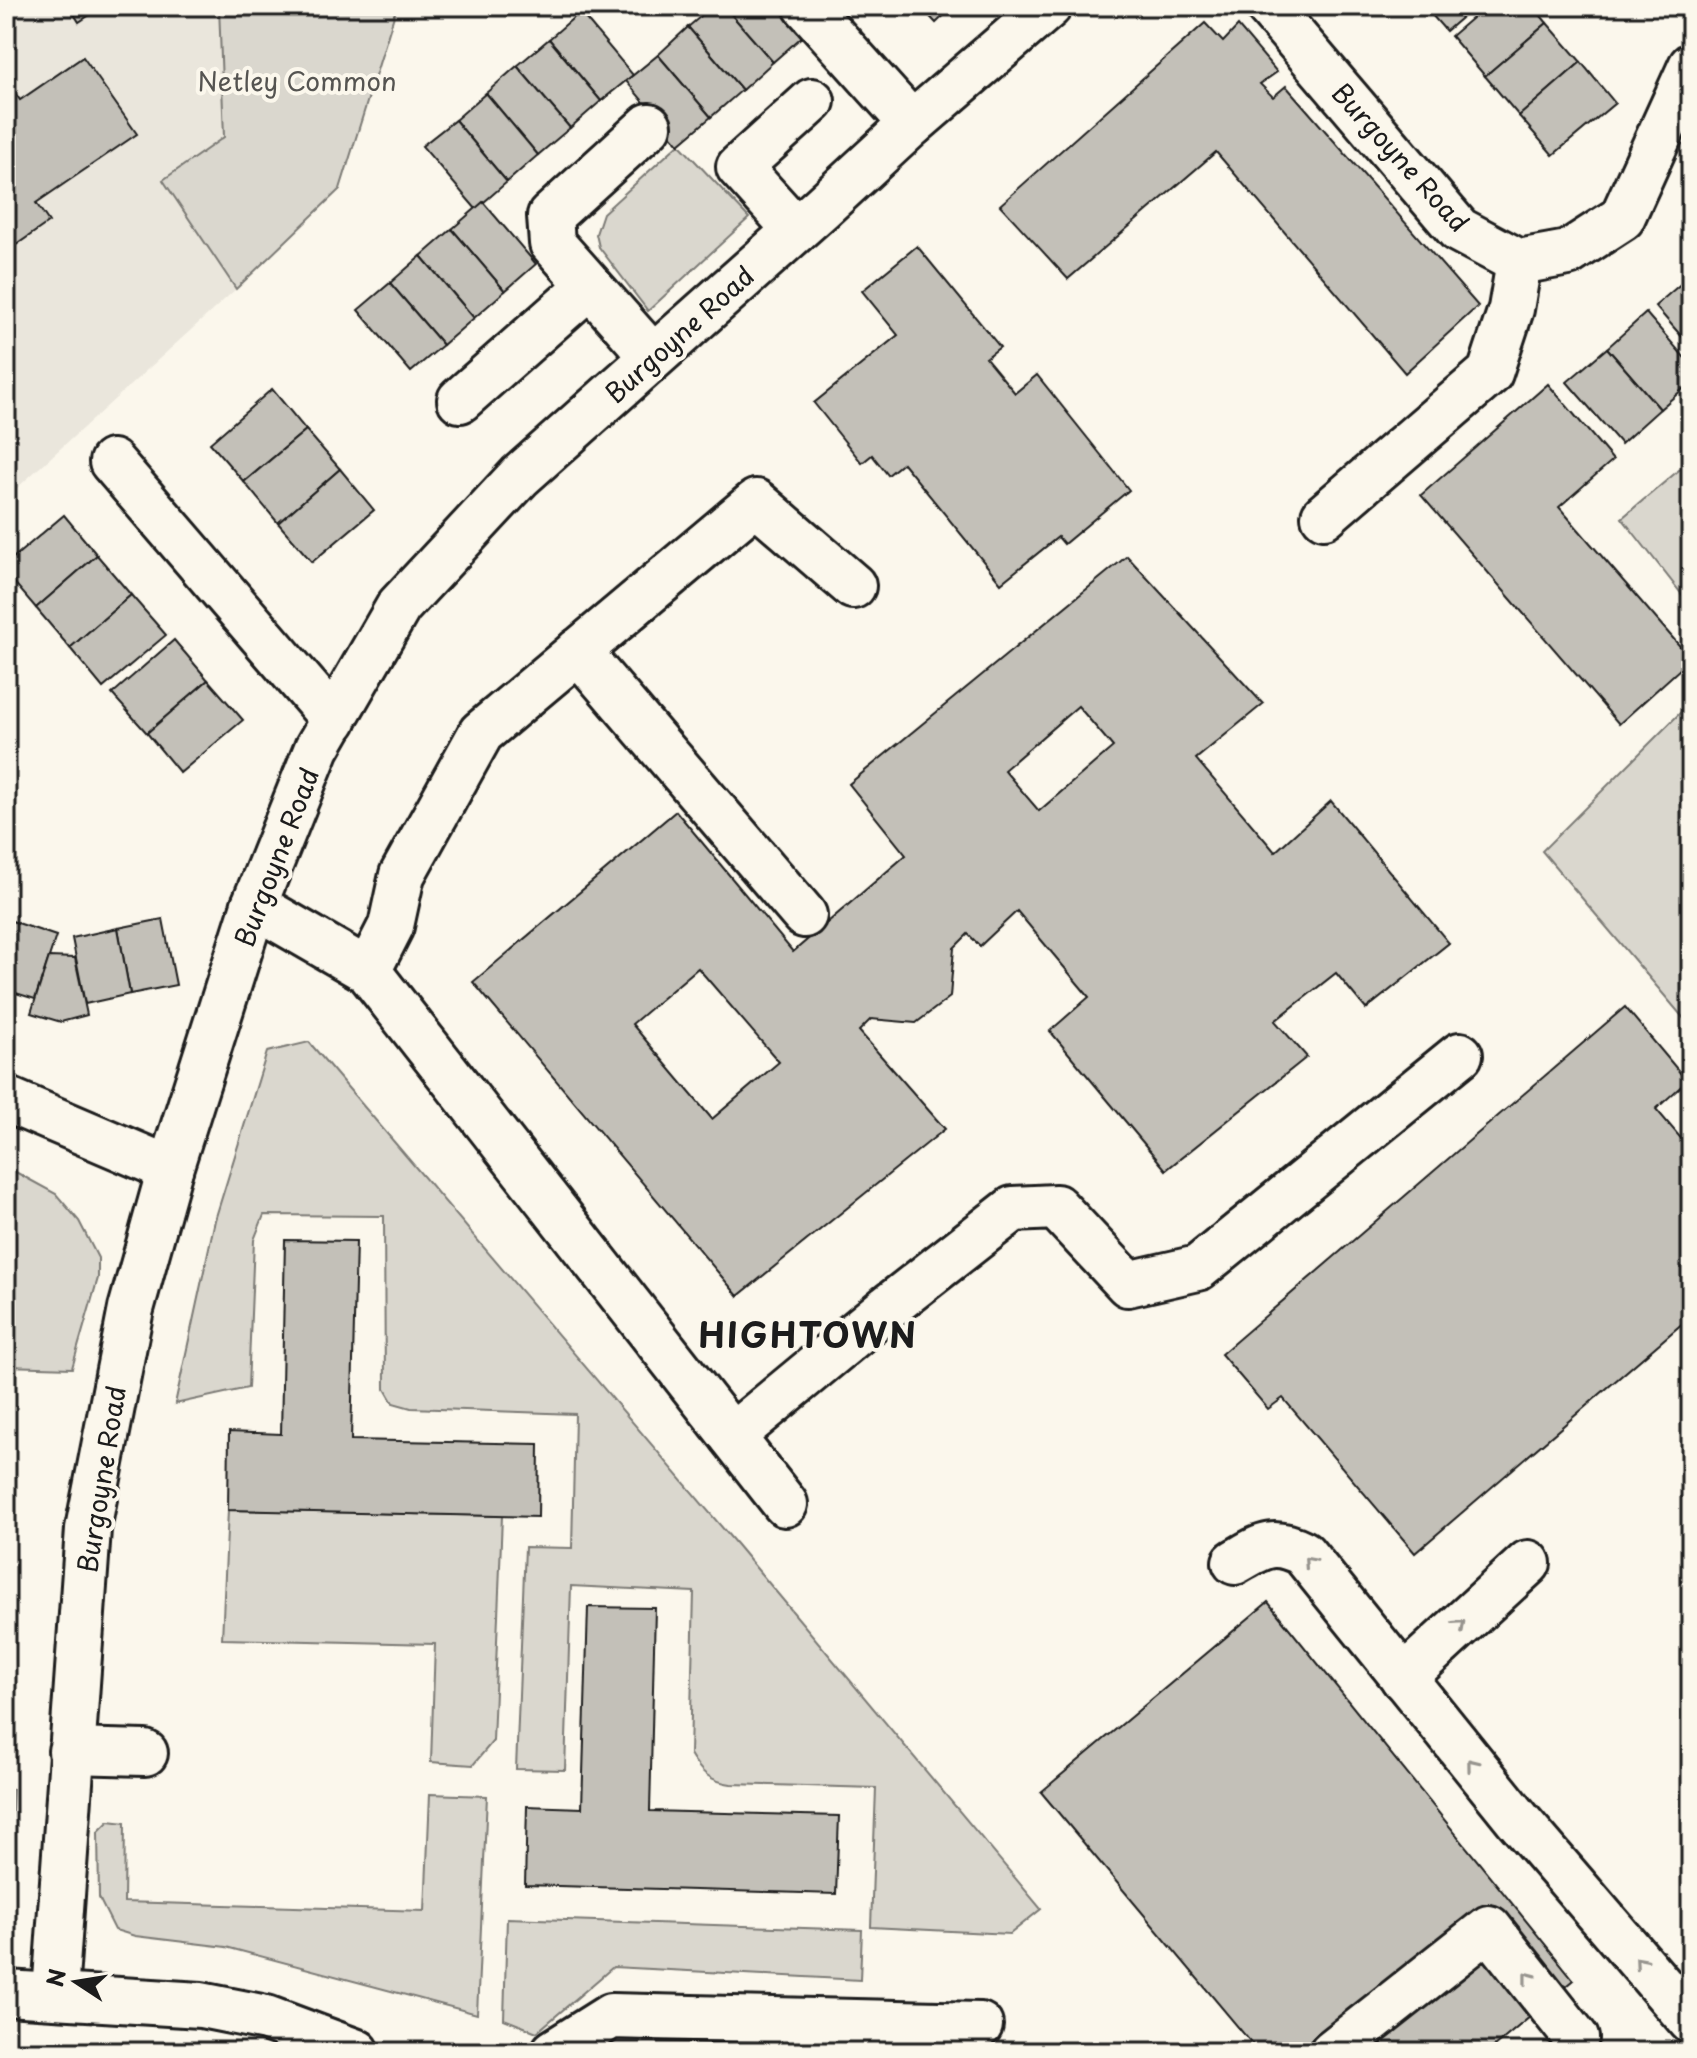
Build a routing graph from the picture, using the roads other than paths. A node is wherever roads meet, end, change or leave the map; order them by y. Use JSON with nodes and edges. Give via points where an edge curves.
{"nodes":[{"id":1,"x":806,"y":6,"type":"edge"},
{"id":2,"x":1049,"y":6,"type":"edge"},
{"id":3,"x":1268,"y":6,"type":"edge"},
{"id":4,"x":1691,"y":66,"type":"edge"},
{"id":5,"x":812,"y":101,"type":"dead end"},
{"id":6,"x":912,"y":124,"type":"junction"},
{"id":7,"x":649,"y":126,"type":"dead end"},
{"id":8,"x":796,"y":230,"type":"junction"},
{"id":9,"x":1519,"y":262,"type":"junction"},
{"id":10,"x":589,"y":286,"type":"junction"},
{"id":11,"x":653,"y":357,"type":"junction"},
{"id":12,"x":460,"y":400,"type":"dead end"},
{"id":13,"x":112,"y":462,"type":"dead end"},
{"id":14,"x":1324,"y":516,"type":"dead end"},
{"id":15,"x":853,"y":586,"type":"dead end"},
{"id":16,"x":578,"y":651,"type":"junction"},
{"id":17,"x":334,"y":720,"type":"junction"},
{"id":18,"x":254,"y":905,"type":"junction"},
{"id":19,"x":804,"y":915,"type":"dead end"},
{"id":20,"x":368,"y":971,"type":"junction"},
{"id":21,"x":1460,"y":1055,"type":"dead end"},
{"id":22,"x":6,"y":1099,"type":"edge"},
{"id":23,"x":170,"y":1169,"type":"junction"},
{"id":24,"x":732,"y":1436,"type":"junction"},
{"id":25,"x":785,"y":1504,"type":"dead end"},
{"id":26,"x":1235,"y":1562,"type":"dead end"},
{"id":27,"x":1528,"y":1563,"type":"dead end"},
{"id":28,"x":1403,"y":1678,"type":"junction"},
{"id":29,"x":71,"y":1751,"type":"junction"},
{"id":30,"x":145,"y":1753,"type":"dead end"},
{"id":31,"x":6,"y":1993,"type":"edge"},
{"id":32,"x":55,"y":1994,"type":"junction"},
{"id":33,"x":1691,"y":2021,"type":"edge"},
{"id":34,"x":980,"y":2025,"type":"dead end"},
{"id":35,"x":1576,"y":2038,"type":"dead end"},
{"id":36,"x":357,"y":2052,"type":"edge"},
{"id":37,"x":554,"y":2052,"type":"edge"},
{"id":38,"x":1332,"y":2052,"type":"edge"}],
"edges":[{"from":1,"to":6,"type":"street"},
{"from":2,"to":6,"type":"street","name":"Burgoyne Road"},
{"from":3,"to":9,"type":"street","name":"Burgoyne Road","via":[[1459,230]]},
{"from":4,"to":9,"type":"street","via":[[1622,218],[1568,253]]},
{"from":5,"to":8,"type":"street","via":[[739,167]]},
{"from":6,"to":8,"type":"street","name":"Burgoyne Road"},
{"from":7,"to":10,"type":"street","via":[[550,216],[552,243]]},
{"from":8,"to":11,"type":"street","name":"Burgoyne Road"},
{"from":9,"to":14,"type":"street","via":[[1511,309],[1490,373]]},
{"from":10,"to":11,"type":"street"},
{"from":10,"to":12,"type":"street"},
{"from":11,"to":17,"type":"street","name":"Burgoyne Road","via":[[520,476],[399,606]]},
{"from":13,"to":17,"type":"street"},
{"from":15,"to":16,"type":"street","via":[[756,502]]},
{"from":16,"to":19,"type":"street"},
{"from":16,"to":20,"type":"street","via":[[481,733],[402,875],[391,926]]},
{"from":17,"to":18,"type":"street","name":"Burgoyne Road","via":[[317,748]]},
{"from":18,"to":20,"type":"street"},
{"from":18,"to":23,"type":"street","name":"Burgoyne Road"},
{"from":20,"to":24,"type":"street"},
{"from":21,"to":24,"type":"street","via":[[1198,1268],[1128,1284],[1056,1207],[1013,1209]]},
{"from":22,"to":23,"type":"street"},
{"from":23,"to":29,"type":"street","name":"Burgoyne Road","via":[[131,1309],[88,1529]]},
{"from":24,"to":25,"type":"street"},
{"from":28,"to":26,"type":"street","one_way":true,"via":[[1303,1553],[1285,1545],[1263,1546]]},
{"from":28,"to":27,"type":"street","one_way":true},
{"from":33,"to":28,"type":"street","one_way":true},
{"from":29,"to":30,"type":"street"},
{"from":29,"to":32,"type":"street","name":"Burgoyne Road"},
{"from":31,"to":32,"type":"street"},
{"from":32,"to":36,"type":"street","via":[[214,2008],[266,2018]]},
{"from":34,"to":37,"type":"street","via":[[611,2016]]},
{"from":35,"to":38,"type":"street","one_way":true,"via":[[1489,1928]]}]}
